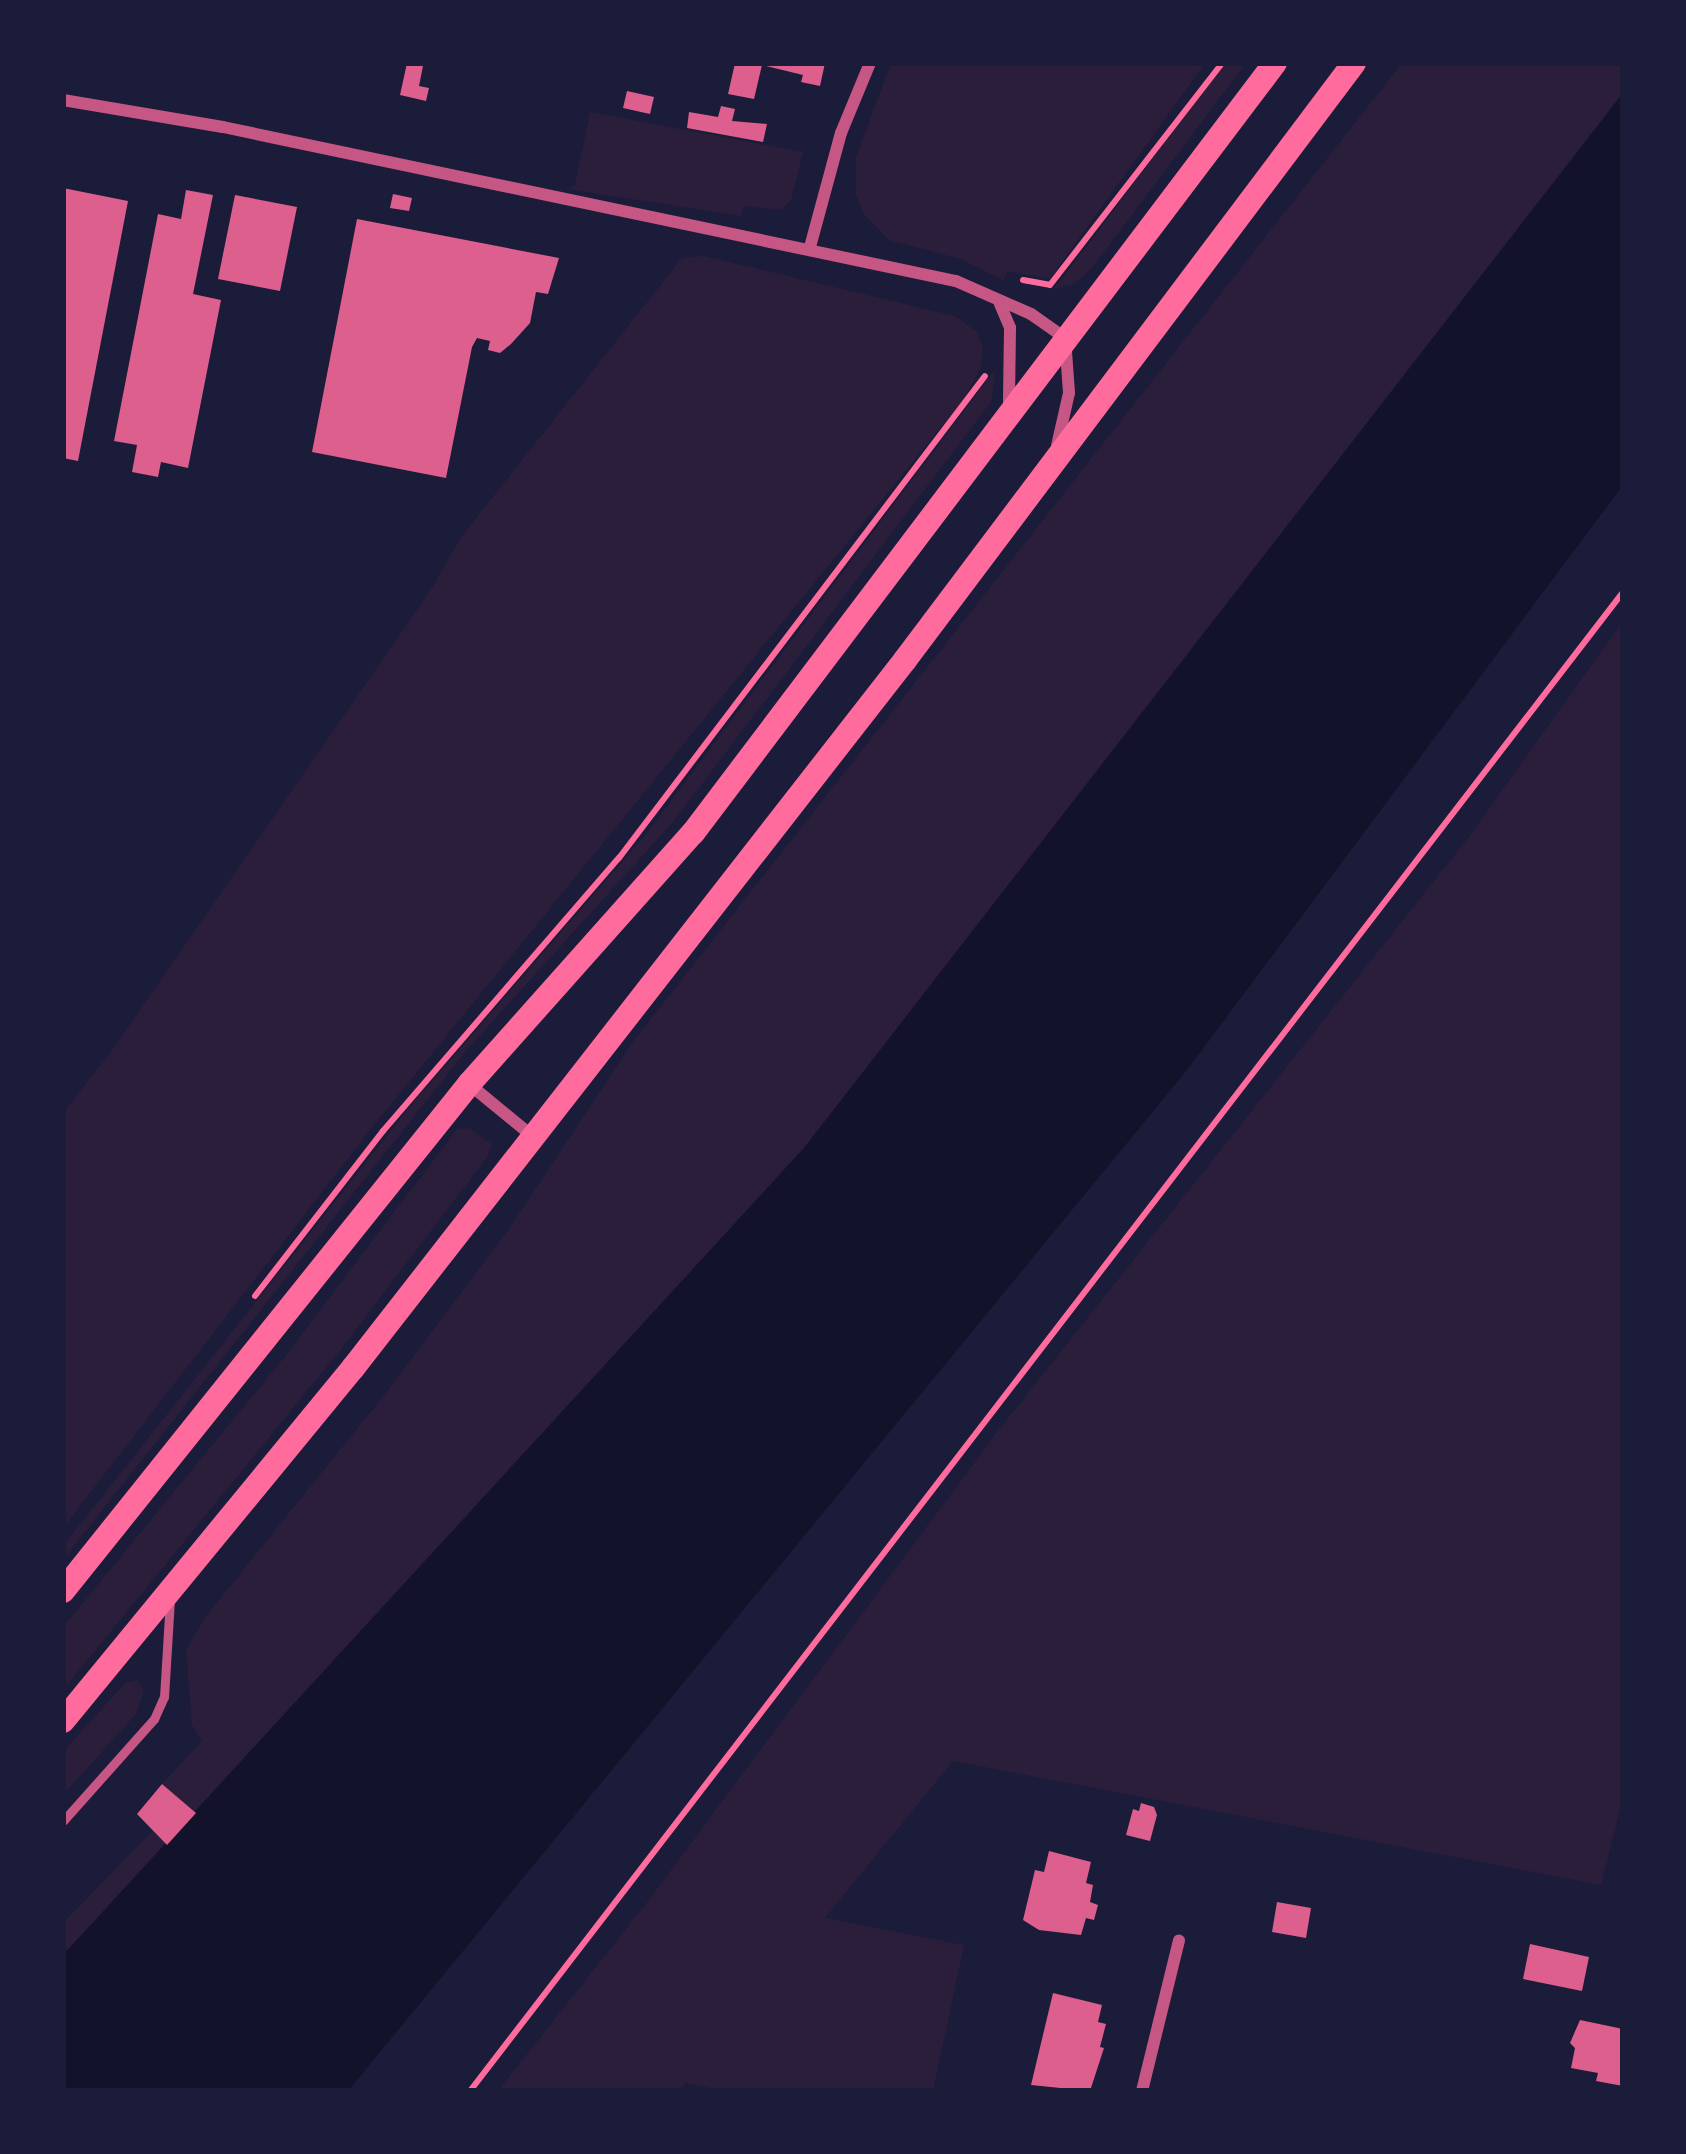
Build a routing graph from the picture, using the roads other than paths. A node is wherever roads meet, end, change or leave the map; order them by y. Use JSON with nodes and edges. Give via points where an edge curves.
{"nodes":[{"id":1,"x":869,"y":63,"type":"edge"},
{"id":2,"x":1275,"y":63,"type":"edge"},
{"id":3,"x":1354,"y":63,"type":"edge"},
{"id":4,"x":63,"y":100,"type":"edge"},
{"id":5,"x":810,"y":247,"type":"junction"},
{"id":6,"x":1000,"y":304,"type":"junction"},
{"id":7,"x":1065,"y":338,"type":"junction"},
{"id":8,"x":1002,"y":422,"type":"junction"},
{"id":9,"x":1050,"y":464,"type":"junction"},
{"id":10,"x":469,"y":1084,"type":"junction"},
{"id":11,"x":531,"y":1135,"type":"junction"},
{"id":12,"x":63,"y":1591,"type":"edge"},
{"id":13,"x":170,"y":1596,"type":"junction"},
{"id":14,"x":63,"y":1721,"type":"edge"},
{"id":15,"x":63,"y":1821,"type":"edge"},
{"id":16,"x":1179,"y":1940,"type":"dead end"},
{"id":17,"x":1142,"y":2091,"type":"edge"}],
"edges":[{"from":1,"to":5,"type":"street"},
{"from":2,"to":7,"type":"main road"},
{"from":3,"to":9,"type":"main road"},
{"from":4,"to":5,"type":"street"},
{"from":5,"to":6,"type":"street","via":[[936,275]]},
{"from":6,"to":7,"type":"street"},
{"from":6,"to":8,"type":"street","via":[[1014,375]]},
{"from":7,"to":8,"type":"main road"},
{"from":7,"to":9,"type":"street","via":[[1069,394]]},
{"from":8,"to":10,"type":"main road","via":[[693,833]]},
{"from":9,"to":11,"type":"main road"},
{"from":10,"to":11,"type":"street"},
{"from":10,"to":12,"type":"main road"},
{"from":11,"to":13,"type":"main road"},
{"from":13,"to":14,"type":"main road"},
{"from":13,"to":15,"type":"lane","via":[[159,1708]]},
{"from":16,"to":17,"type":"street"}]}
